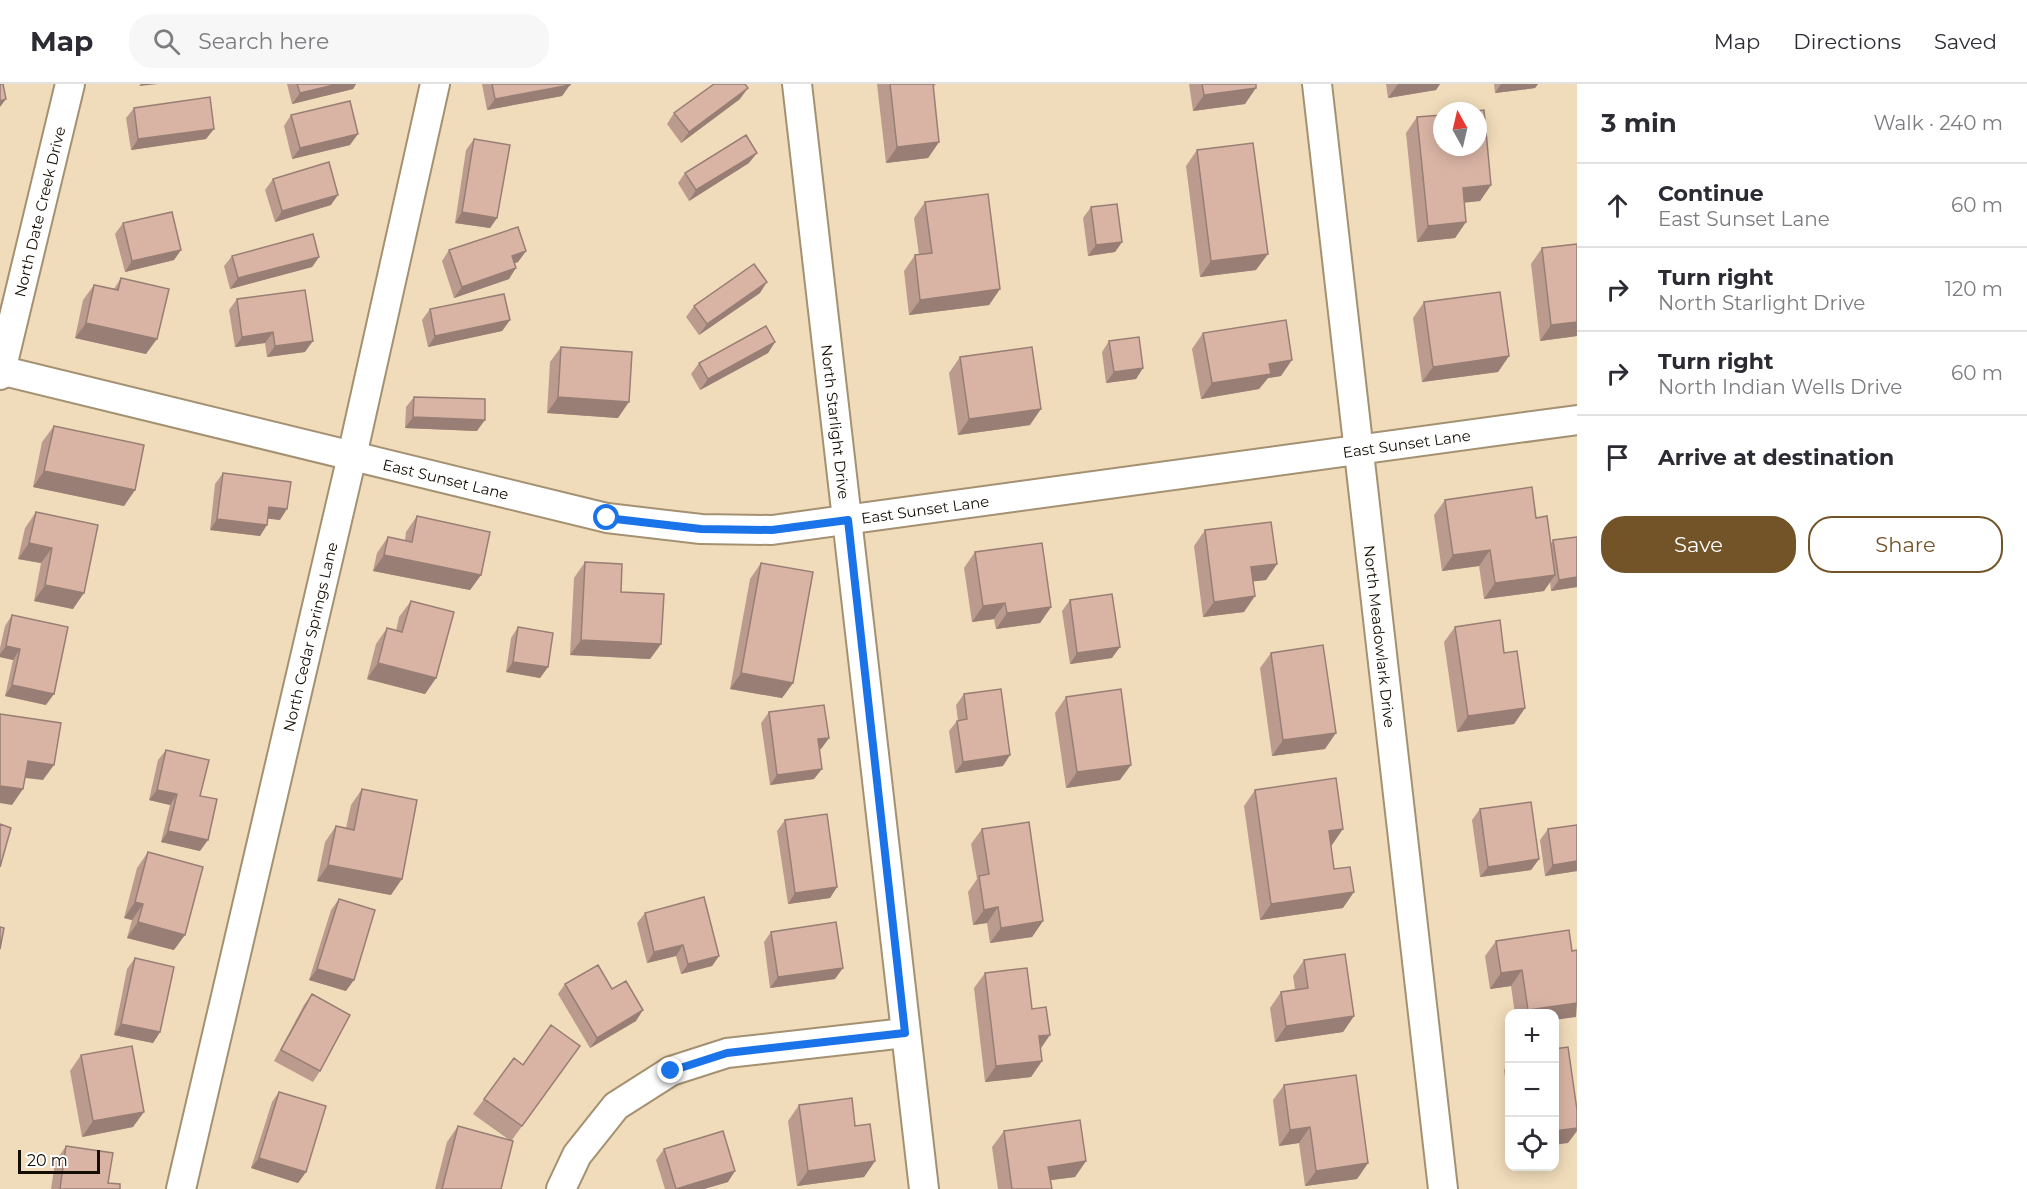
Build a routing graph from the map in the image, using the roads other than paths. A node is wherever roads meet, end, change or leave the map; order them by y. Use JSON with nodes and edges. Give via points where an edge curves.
{"nodes":[{"id":1,"x":70,"y":84,"type":"edge"},
{"id":2,"x":435,"y":84,"type":"edge"},
{"id":3,"x":797,"y":84,"type":"edge"},
{"id":4,"x":1317,"y":84,"type":"edge"},
{"id":5,"x":0,"y":372,"type":"edge"},
{"id":6,"x":1577,"y":420,"type":"edge"},
{"id":7,"x":1360,"y":450,"type":"junction"},
{"id":8,"x":352,"y":456,"type":"junction"},
{"id":9,"x":848,"y":520,"type":"junction"},
{"id":10,"x":905,"y":1033,"type":"junction"},
{"id":11,"x":181,"y":1189,"type":"edge"},
{"id":12,"x":561,"y":1189,"type":"edge"},
{"id":13,"x":924,"y":1189,"type":"edge"},
{"id":14,"x":1443,"y":1189,"type":"edge"}],
"edges":[{"from":1,"to":5,"type":"street","name":"North Date Creek Drive"},
{"from":2,"to":8,"type":"street","name":"North Cedar Springs Lane"},
{"from":3,"to":9,"type":"street","name":"North Starlight Drive"},
{"from":4,"to":7,"type":"street","name":"North Meadowlark Drive"},
{"from":5,"to":8,"type":"street","name":"East Sunset Lane"},
{"from":6,"to":7,"type":"street","name":"East Sunset Lane"},
{"from":7,"to":9,"type":"street","name":"East Sunset Lane"},
{"from":7,"to":14,"type":"street","name":"North Meadowlark Drive"},
{"from":8,"to":9,"type":"street","name":"East Sunset Lane","via":[[607,518],[701,529],[772,530]]},
{"from":8,"to":11,"type":"street","name":"North Cedar Springs Lane"},
{"from":9,"to":10,"type":"street","name":"North Starlight Drive"},
{"from":10,"to":12,"type":"street","via":[[727,1053],[671,1071],[616,1106],[577,1155]]},
{"from":10,"to":13,"type":"street","name":"North Starlight Drive"}]}
